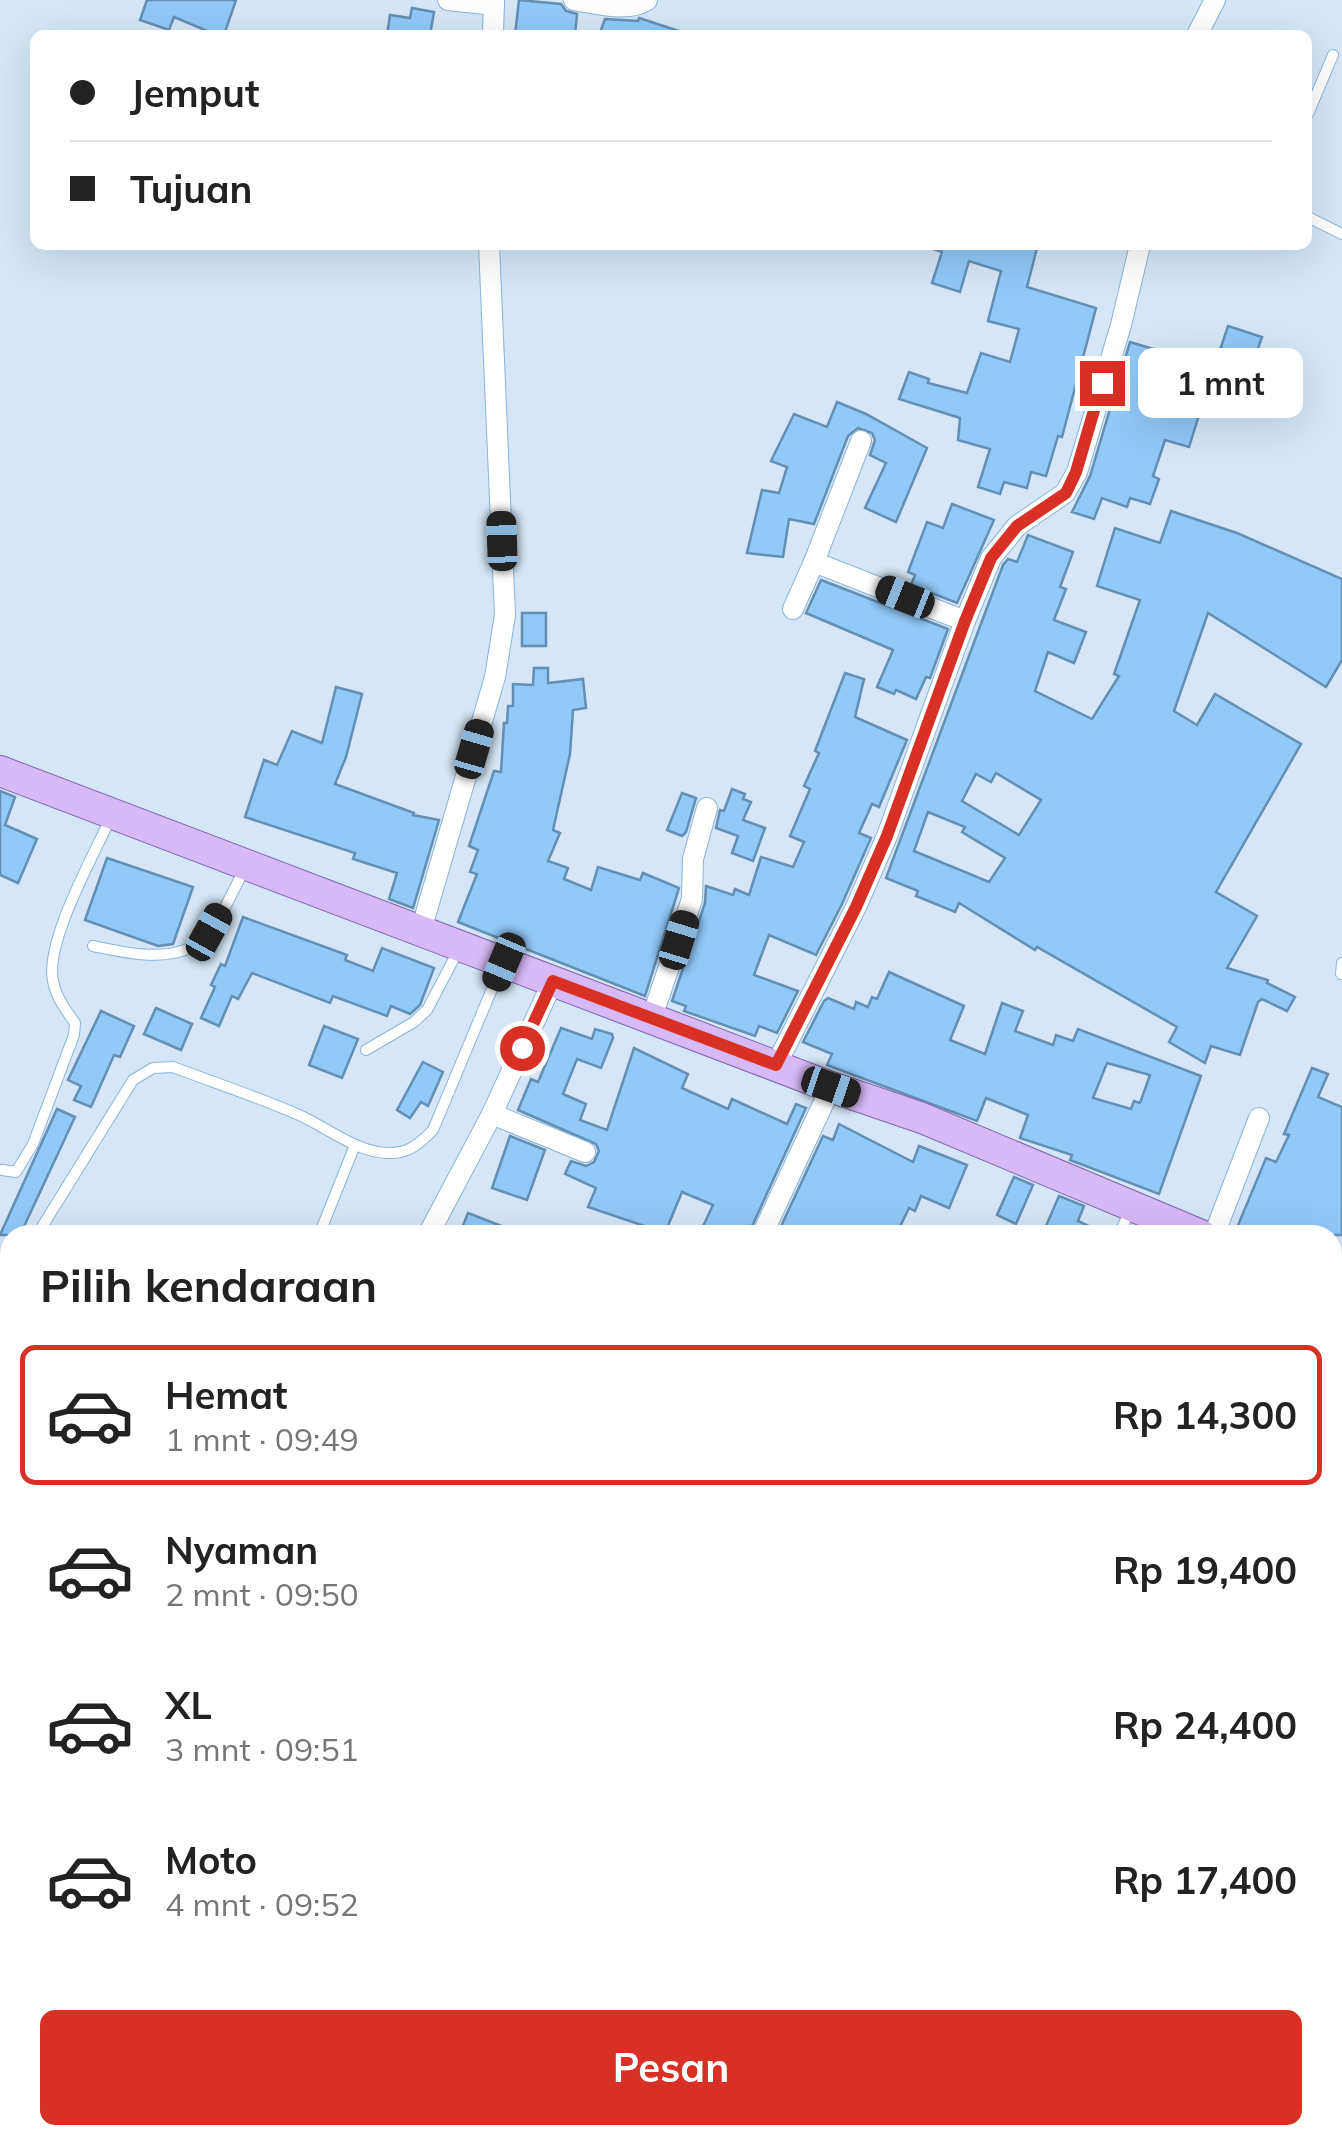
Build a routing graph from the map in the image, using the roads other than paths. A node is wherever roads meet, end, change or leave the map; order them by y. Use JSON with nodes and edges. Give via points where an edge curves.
{"nodes":[{"id":1,"x":448,"y":0,"type":"edge"},
{"id":2,"x":574,"y":0,"type":"edge"},
{"id":3,"x":648,"y":0,"type":"edge"},
{"id":4,"x":1215,"y":0,"type":"edge"},
{"id":5,"x":494,"y":2,"type":"edge"},
{"id":6,"x":493,"y":30,"type":"edge"},
{"id":7,"x":1200,"y":30,"type":"edge"},
{"id":8,"x":1333,"y":55,"type":"dead end"},
{"id":9,"x":1312,"y":105,"type":"edge"},
{"id":10,"x":1312,"y":219,"type":"edge"},
{"id":11,"x":1342,"y":234,"type":"edge"},
{"id":12,"x":489,"y":250,"type":"edge"},
{"id":13,"x":1139,"y":250,"type":"edge"},
{"id":14,"x":861,"y":440,"type":"dead end"},
{"id":15,"x":814,"y":562,"type":"junction"},
{"id":16,"x":794,"y":609,"type":"dead end"},
{"id":17,"x":965,"y":621,"type":"junction"},
{"id":18,"x":0,"y":771,"type":"edge"},
{"id":19,"x":707,"y":808,"type":"dead end"},
{"id":20,"x":112,"y":816,"type":"junction"},
{"id":21,"x":247,"y":865,"type":"junction"},
{"id":22,"x":421,"y":930,"type":"junction"},
{"id":23,"x":460,"y":945,"type":"junction"},
{"id":24,"x":93,"y":946,"type":"dead end"},
{"id":25,"x":504,"y":962,"type":"junction"},
{"id":26,"x":1342,"y":963,"type":"edge"},
{"id":27,"x":1341,"y":974,"type":"edge"},
{"id":28,"x":553,"y":981,"type":"junction"},
{"id":29,"x":652,"y":1017,"type":"junction"},
{"id":30,"x":366,"y":1050,"type":"dead end"},
{"id":31,"x":776,"y":1065,"type":"junction"},
{"id":32,"x":831,"y":1087,"type":"junction"},
{"id":33,"x":492,"y":1114,"type":"junction"},
{"id":34,"x":1259,"y":1118,"type":"dead end"},
{"id":35,"x":355,"y":1145,"type":"junction"},
{"id":36,"x":585,"y":1152,"type":"dead end"},
{"id":37,"x":2,"y":1170,"type":"dead end"},
{"id":38,"x":1133,"y":1205,"type":"junction"},
{"id":39,"x":43,"y":1225,"type":"edge"},
{"id":40,"x":324,"y":1225,"type":"edge"},
{"id":41,"x":433,"y":1225,"type":"edge"},
{"id":42,"x":767,"y":1225,"type":"edge"},
{"id":43,"x":1124,"y":1225,"type":"edge"},
{"id":44,"x":1178,"y":1225,"type":"edge"},
{"id":45,"x":1218,"y":1225,"type":"edge"}],
"edges":[{"from":1,"to":5,"type":"street"},
{"from":2,"to":3,"type":"street","via":[[639,6]]},
{"from":4,"to":7,"type":"street"},
{"from":5,"to":6,"type":"street"},
{"from":8,"to":9,"type":"lane"},
{"from":10,"to":11,"type":"lane"},
{"from":12,"to":22,"type":"street","via":[[505,615],[495,677]]},
{"from":13,"to":17,"type":"street","via":[[1076,472],[1066,493],[1002,543]]},
{"from":14,"to":15,"type":"street"},
{"from":15,"to":16,"type":"street"},
{"from":15,"to":17,"type":"street"},
{"from":17,"to":31,"type":"street","via":[[887,836]]},
{"from":18,"to":20,"type":"main road"},
{"from":19,"to":29,"type":"street","via":[[693,858],[692,899]]},
{"from":20,"to":21,"type":"main road"},
{"from":20,"to":37,"type":"lane","via":[[52,962],[74,1035],[33,1144],[16,1172]]},
{"from":21,"to":22,"type":"main road"},
{"from":21,"to":24,"type":"lane","via":[[194,946],[142,954]]},
{"from":22,"to":23,"type":"main road"},
{"from":23,"to":25,"type":"main road"},
{"from":23,"to":30,"type":"lane","via":[[427,1010]]},
{"from":25,"to":28,"type":"main road"},
{"from":25,"to":35,"type":"lane","via":[[433,1130],[401,1152]]},
{"from":26,"to":27,"type":"lane"},
{"from":28,"to":29,"type":"main road"},
{"from":28,"to":33,"type":"street"},
{"from":29,"to":31,"type":"main road"},
{"from":31,"to":32,"type":"main road"},
{"from":32,"to":38,"type":"main road"},
{"from":32,"to":42,"type":"street"},
{"from":33,"to":36,"type":"street"},
{"from":33,"to":41,"type":"street"},
{"from":34,"to":45,"type":"street"},
{"from":35,"to":39,"type":"lane","via":[[301,1115],[174,1066],[153,1068],[133,1080]]},
{"from":35,"to":40,"type":"lane"},
{"from":38,"to":43,"type":"lane"},
{"from":38,"to":44,"type":"main road"}]}
